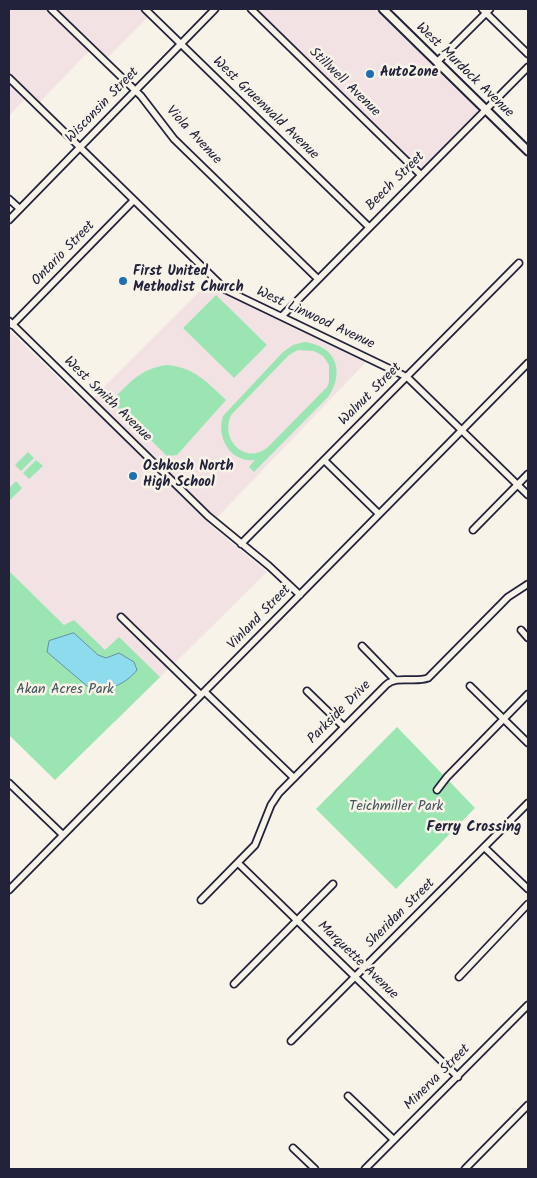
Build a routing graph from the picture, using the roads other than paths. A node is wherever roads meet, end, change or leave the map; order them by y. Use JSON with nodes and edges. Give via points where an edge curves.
{"nodes":[{"id":1,"x":51,"y":9,"type":"edge"},
{"id":2,"x":145,"y":9,"type":"edge"},
{"id":3,"x":215,"y":9,"type":"edge"},
{"id":4,"x":251,"y":9,"type":"edge"},
{"id":5,"x":387,"y":10,"type":"edge"},
{"id":6,"x":486,"y":10,"type":"edge"},
{"id":7,"x":181,"y":44,"type":"junction"},
{"id":8,"x":528,"y":54,"type":"edge"},
{"id":9,"x":437,"y":62,"type":"junction"},
{"id":10,"x":528,"y":67,"type":"edge"},
{"id":11,"x":9,"y":78,"type":"edge"},
{"id":12,"x":135,"y":91,"type":"junction"},
{"id":13,"x":486,"y":109,"type":"junction"},
{"id":14,"x":80,"y":147,"type":"junction"},
{"id":15,"x":528,"y":151,"type":"edge"},
{"id":16,"x":421,"y":175,"type":"junction"},
{"id":17,"x":9,"y":199,"type":"edge"},
{"id":18,"x":134,"y":200,"type":"junction"},
{"id":19,"x":20,"y":209,"type":"junction"},
{"id":20,"x":9,"y":220,"type":"edge"},
{"id":21,"x":368,"y":227,"type":"junction"},
{"id":22,"x":519,"y":263,"type":"dead end"},
{"id":23,"x":318,"y":279,"type":"junction"},
{"id":24,"x":282,"y":316,"type":"junction"},
{"id":25,"x":10,"y":323,"type":"edge"},
{"id":26,"x":528,"y":363,"type":"edge"},
{"id":27,"x":407,"y":377,"type":"junction"},
{"id":28,"x":462,"y":430,"type":"junction"},
{"id":29,"x":324,"y":460,"type":"junction"},
{"id":30,"x":528,"y":474,"type":"edge"},
{"id":31,"x":518,"y":484,"type":"junction"},
{"id":32,"x":528,"y":494,"type":"edge"},
{"id":33,"x":379,"y":514,"type":"junction"},
{"id":34,"x":473,"y":530,"type":"dead end"},
{"id":35,"x":241,"y":544,"type":"junction"},
{"id":36,"x":528,"y":584,"type":"edge"},
{"id":37,"x":300,"y":595,"type":"junction"},
{"id":38,"x":121,"y":617,"type":"dead end"},
{"id":39,"x":520,"y":630,"type":"dead end"},
{"id":40,"x":528,"y":638,"type":"edge"},
{"id":41,"x":362,"y":646,"type":"dead end"},
{"id":42,"x":395,"y":680,"type":"junction"},
{"id":43,"x":470,"y":686,"type":"dead end"},
{"id":44,"x":308,"y":690,"type":"dead end"},
{"id":45,"x":203,"y":693,"type":"junction"},
{"id":46,"x":528,"y":694,"type":"edge"},
{"id":47,"x":504,"y":720,"type":"junction"},
{"id":48,"x":344,"y":727,"type":"junction"},
{"id":49,"x":528,"y":743,"type":"edge"},
{"id":50,"x":294,"y":778,"type":"junction"},
{"id":51,"x":9,"y":783,"type":"edge"},
{"id":52,"x":437,"y":790,"type":"dead end"},
{"id":53,"x":528,"y":803,"type":"edge"},
{"id":54,"x":63,"y":835,"type":"junction"},
{"id":55,"x":484,"y":847,"type":"junction"},
{"id":56,"x":238,"y":863,"type":"junction"},
{"id":57,"x":333,"y":884,"type":"dead end"},
{"id":58,"x":528,"y":889,"type":"edge"},
{"id":59,"x":9,"y":890,"type":"edge"},
{"id":60,"x":201,"y":900,"type":"dead end"},
{"id":61,"x":528,"y":904,"type":"edge"},
{"id":62,"x":298,"y":920,"type":"junction"},
{"id":63,"x":356,"y":977,"type":"junction"},
{"id":64,"x":459,"y":977,"type":"dead end"},
{"id":65,"x":234,"y":984,"type":"dead end"},
{"id":66,"x":528,"y":1006,"type":"edge"},
{"id":67,"x":291,"y":1041,"type":"dead end"},
{"id":68,"x":458,"y":1076,"type":"junction"},
{"id":69,"x":348,"y":1096,"type":"dead end"},
{"id":70,"x":528,"y":1105,"type":"edge"},
{"id":71,"x":394,"y":1140,"type":"junction"},
{"id":72,"x":293,"y":1148,"type":"dead end"},
{"id":73,"x":315,"y":1169,"type":"edge"},
{"id":74,"x":365,"y":1169,"type":"edge"},
{"id":75,"x":465,"y":1169,"type":"edge"}],
"edges":[{"from":1,"to":12,"type":"street","name":"Viola Avenue"},
{"from":2,"to":7,"type":"street","name":"West Gruenwald Avenue"},
{"from":3,"to":7,"type":"street","name":"Wisconsin Street"},
{"from":4,"to":16,"type":"street","name":"Stillwell Avenue"},
{"from":5,"to":9,"type":"main road","name":"West Murdock Avenue"},
{"from":6,"to":8,"type":"street"},
{"from":6,"to":9,"type":"street"},
{"from":7,"to":12,"type":"street","name":"Wisconsin Street"},
{"from":7,"to":21,"type":"street","name":"West Gruenwald Avenue"},
{"from":9,"to":13,"type":"main road","name":"West Murdock Avenue"},
{"from":10,"to":13,"type":"street","name":"Beech Street"},
{"from":11,"to":14,"type":"street","name":"West Linwood Avenue"},
{"from":12,"to":14,"type":"street","name":"Wisconsin Street"},
{"from":12,"to":23,"type":"street","name":"Viola Avenue","via":[[174,139]]},
{"from":13,"to":15,"type":"main road","name":"West Murdock Avenue"},
{"from":13,"to":16,"type":"street","name":"Beech Street"},
{"from":14,"to":18,"type":"street","name":"West Linwood Avenue"},
{"from":14,"to":19,"type":"street","name":"Wisconsin Street"},
{"from":16,"to":21,"type":"street","name":"Beech Street"},
{"from":17,"to":19,"type":"street"},
{"from":18,"to":24,"type":"street","name":"West Linwood Avenue","via":[[226,290]]},
{"from":18,"to":25,"type":"street","name":"Ontario Street"},
{"from":19,"to":20,"type":"street","name":"Wisconsin Street"},
{"from":21,"to":23,"type":"street","name":"Beech Street"},
{"from":22,"to":27,"type":"street","name":"Walnut Street"},
{"from":23,"to":24,"type":"street","name":"Beech Street"},
{"from":24,"to":27,"type":"street","name":"West Linwood Avenue"},
{"from":25,"to":35,"type":"street","name":"West Smith Avenue","via":[[208,516]]},
{"from":26,"to":28,"type":"street","name":"Vinland Street"},
{"from":27,"to":28,"type":"street","name":"West Linwood Avenue"},
{"from":27,"to":29,"type":"street","name":"Walnut Street"},
{"from":28,"to":31,"type":"street","name":"West Linwood Avenue"},
{"from":28,"to":33,"type":"street","name":"Vinland Street"},
{"from":29,"to":33,"type":"street"},
{"from":29,"to":35,"type":"street","name":"Walnut Street"},
{"from":30,"to":31,"type":"street"},
{"from":31,"to":32,"type":"street","name":"West Linwood Avenue"},
{"from":31,"to":34,"type":"street"},
{"from":33,"to":37,"type":"street","name":"Vinland Street"},
{"from":35,"to":37,"type":"street","name":"West Smith Avenue"},
{"from":36,"to":42,"type":"street","via":[[508,597],[428,678]]},
{"from":37,"to":45,"type":"street","name":"Vinland Street"},
{"from":38,"to":45,"type":"street"},
{"from":39,"to":40,"type":"street"},
{"from":41,"to":42,"type":"street"},
{"from":42,"to":48,"type":"street","name":"Parkside Drive"},
{"from":43,"to":47,"type":"street"},
{"from":44,"to":48,"type":"street"},
{"from":45,"to":50,"type":"street"},
{"from":45,"to":54,"type":"street","name":"Vinland Street"},
{"from":46,"to":47,"type":"street"},
{"from":47,"to":49,"type":"street"},
{"from":47,"to":52,"type":"street"},
{"from":48,"to":50,"type":"street","name":"Parkside Drive"},
{"from":50,"to":56,"type":"street","name":"Parkside Drive","via":[[273,801],[258,840]]},
{"from":51,"to":54,"type":"street"},
{"from":53,"to":55,"type":"street","name":"Sheridan Street"},
{"from":54,"to":59,"type":"street","name":"Vinland Street"},
{"from":55,"to":58,"type":"street"},
{"from":55,"to":63,"type":"street","name":"Sheridan Street"},
{"from":56,"to":60,"type":"street","name":"Parkside Drive"},
{"from":56,"to":62,"type":"street","name":"Marquette Avenue"},
{"from":57,"to":62,"type":"street"},
{"from":61,"to":64,"type":"street"},
{"from":62,"to":63,"type":"street","name":"Marquette Avenue"},
{"from":62,"to":65,"type":"street"},
{"from":63,"to":67,"type":"street","name":"Sheridan Street"},
{"from":63,"to":68,"type":"street","name":"Marquette Avenue"},
{"from":66,"to":68,"type":"street","name":"Minerva Street"},
{"from":68,"to":71,"type":"street","name":"Minerva Street"},
{"from":69,"to":71,"type":"street"},
{"from":70,"to":75,"type":"street"},
{"from":71,"to":74,"type":"street","name":"Minerva Street"},
{"from":72,"to":73,"type":"street"}]}
